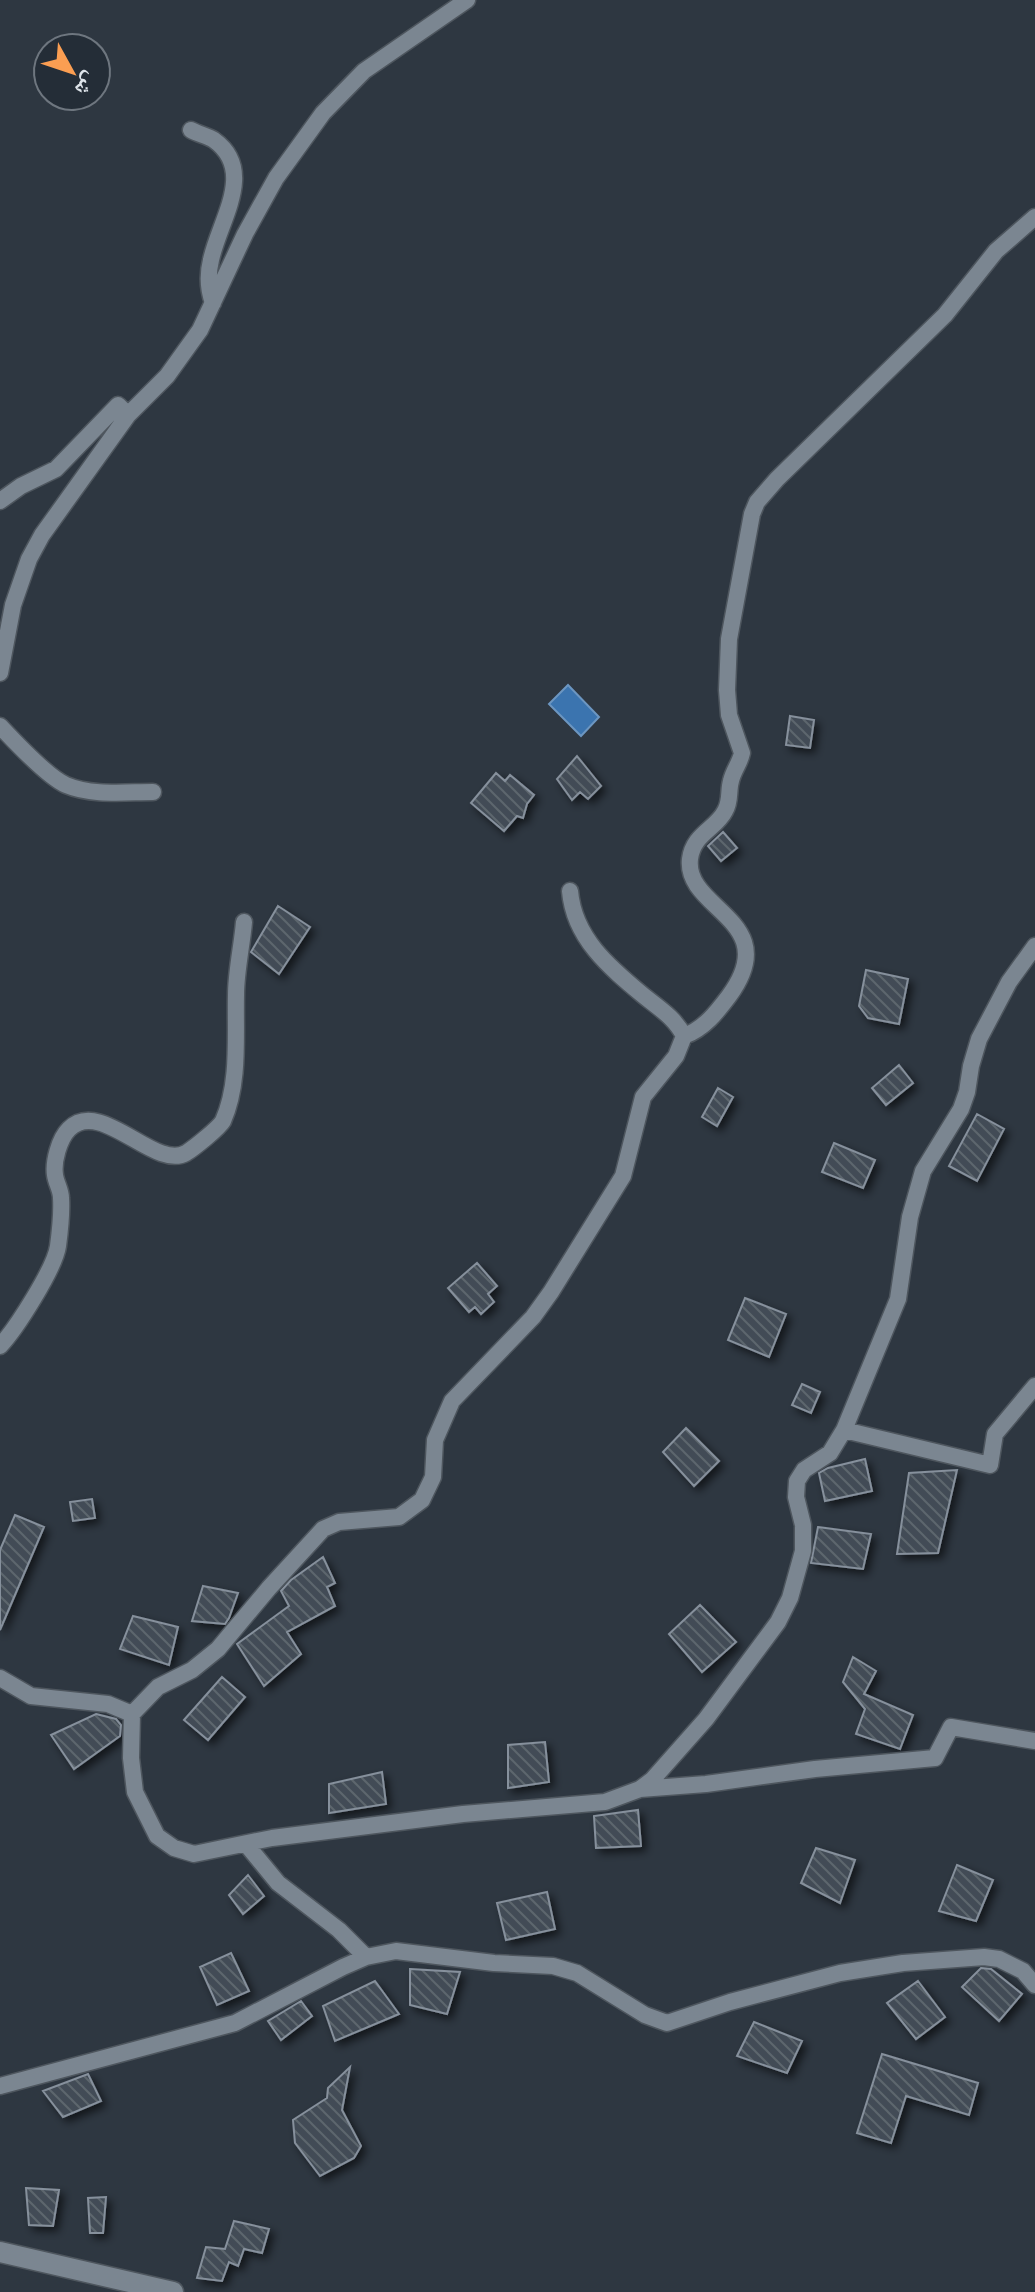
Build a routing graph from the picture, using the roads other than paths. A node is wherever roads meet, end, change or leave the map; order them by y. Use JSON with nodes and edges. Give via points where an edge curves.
{"nodes":[{"id":1,"x":467,"y":0,"type":"edge"},
{"id":2,"x":191,"y":130,"type":"dead end"},
{"id":3,"x":1035,"y":217,"type":"edge"},
{"id":4,"x":213,"y":303,"type":"junction"},
{"id":5,"x":128,"y":415,"type":"junction"},
{"id":6,"x":0,"y":501,"type":"edge"},
{"id":7,"x":0,"y":673,"type":"edge"},
{"id":8,"x":0,"y":726,"type":"edge"},
{"id":9,"x":153,"y":792,"type":"dead end"},
{"id":10,"x":570,"y":891,"type":"dead end"},
{"id":11,"x":244,"y":922,"type":"dead end"},
{"id":12,"x":1035,"y":946,"type":"edge"},
{"id":13,"x":684,"y":1036,"type":"junction"},
{"id":14,"x":0,"y":1346,"type":"edge"},
{"id":15,"x":1035,"y":1386,"type":"edge"},
{"id":16,"x":844,"y":1430,"type":"junction"},
{"id":17,"x":0,"y":1678,"type":"edge"},
{"id":18,"x":132,"y":1714,"type":"junction"},
{"id":19,"x":1035,"y":1741,"type":"edge"},
{"id":20,"x":640,"y":1789,"type":"junction"},
{"id":21,"x":246,"y":1844,"type":"junction"},
{"id":22,"x":366,"y":1957,"type":"junction"},
{"id":23,"x":1035,"y":1985,"type":"edge"},
{"id":24,"x":0,"y":2086,"type":"edge"},
{"id":25,"x":0,"y":2252,"type":"edge"},
{"id":26,"x":173,"y":2292,"type":"edge"}],
"edges":[{"from":1,"to":4,"type":"street","via":[[364,71],[323,113],[276,178]]},
{"from":2,"to":4,"type":"street","via":[[212,138],[224,150],[236,177],[210,261]]},
{"from":3,"to":13,"type":"street","via":[[996,251],[945,315],[777,479],[754,508],[727,660],[729,715],[742,753],[726,810],[700,836],[689,863],[694,881],[743,935],[744,959],[723,1004],[699,1029]]},
{"from":4,"to":5,"type":"street","via":[[180,360]]},
{"from":5,"to":6,"type":"street","via":[[118,405],[56,469]]},
{"from":5,"to":7,"type":"street","via":[[29,559],[6,631]]},
{"from":8,"to":9,"type":"street","via":[[68,786]]},
{"from":10,"to":13,"type":"street","via":[[584,936],[621,977],[675,1021]]},
{"from":11,"to":14,"type":"street","via":[[230,1099],[221,1124],[184,1155],[163,1155],[101,1124],[85,1121],[69,1129],[54,1172],[62,1196],[58,1251]]},
{"from":12,"to":16,"type":"street","via":[[979,1039],[961,1109],[923,1171],[898,1299]]},
{"from":13,"to":18,"type":"street","via":[[676,1056],[643,1097],[626,1166],[610,1200],[542,1306],[452,1401],[435,1440],[433,1477],[422,1500],[399,1517],[339,1522],[323,1529],[218,1649],[158,1687]]},
{"from":15,"to":16,"type":"street","via":[[995,1434],[990,1465]]},
{"from":16,"to":20,"type":"street","via":[[830,1453],[797,1481],[803,1551],[778,1622],[675,1757]]},
{"from":17,"to":18,"type":"street","via":[[31,1696],[108,1704]]},
{"from":18,"to":21,"type":"street","via":[[135,1792],[157,1836],[194,1854]]},
{"from":19,"to":20,"type":"street","via":[[951,1727],[935,1758]]},
{"from":20,"to":21,"type":"street","via":[[605,1802],[463,1814]]},
{"from":21,"to":22,"type":"street","via":[[278,1883]]},
{"from":22,"to":23,"type":"street","via":[[396,1951],[553,1966],[577,1973],[667,2023],[840,1973],[903,1963],[999,1959],[1023,1971]]},
{"from":22,"to":24,"type":"street","via":[[235,2023]]},
{"from":25,"to":26,"type":"street"}]}
